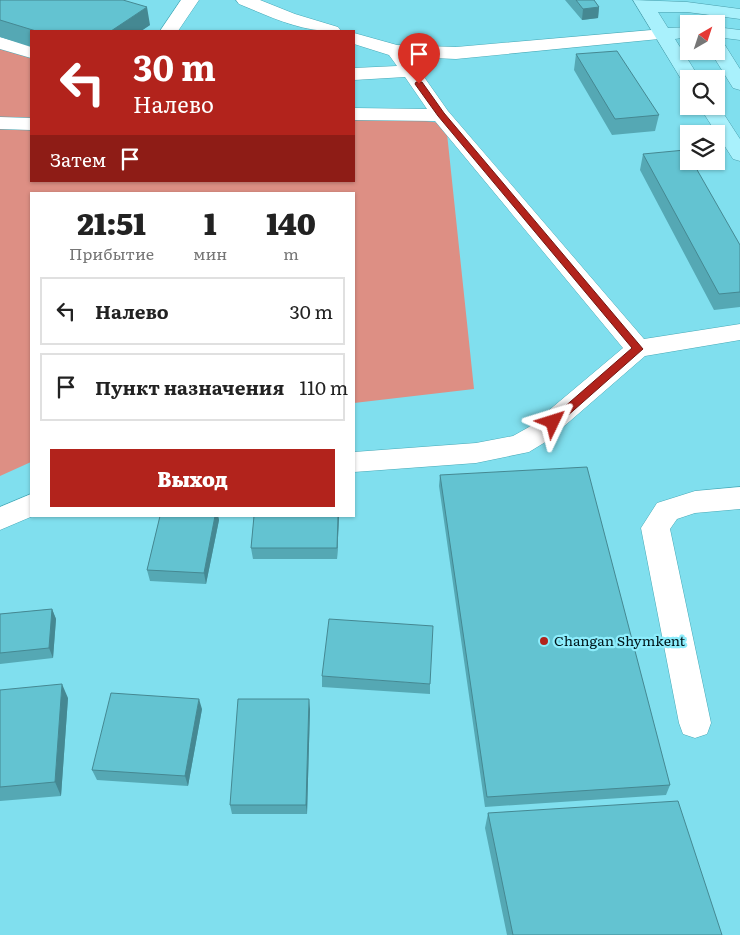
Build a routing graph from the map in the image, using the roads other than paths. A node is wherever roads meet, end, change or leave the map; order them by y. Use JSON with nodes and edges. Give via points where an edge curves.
{"nodes":[{"id":1,"x":190,"y":0,"type":"edge"},
{"id":2,"x":246,"y":0,"type":"edge"},
{"id":3,"x":644,"y":4,"type":"edge"},
{"id":4,"x":684,"y":4,"type":"edge"},
{"id":5,"x":740,"y":14,"type":"edge"},
{"id":6,"x":693,"y":15,"type":"edge"},
{"id":7,"x":170,"y":30,"type":"edge"},
{"id":8,"x":329,"y":30,"type":"edge"},
{"id":9,"x":680,"y":33,"type":"edge"},
{"id":10,"x":725,"y":33,"type":"edge"},
{"id":11,"x":663,"y":34,"type":"junction"},
{"id":12,"x":740,"y":35,"type":"edge"},
{"id":13,"x":355,"y":38,"type":"edge"},
{"id":14,"x":0,"y":43,"type":"edge"},
{"id":15,"x":396,"y":51,"type":"junction"},
{"id":16,"x":30,"y":52,"type":"edge"},
{"id":17,"x":725,"y":60,"type":"edge"},
{"id":18,"x":686,"y":70,"type":"edge"},
{"id":19,"x":409,"y":71,"type":"junction"},
{"id":20,"x":355,"y":74,"type":"edge"},
{"id":21,"x":740,"y":84,"type":"edge"},
{"id":22,"x":355,"y":114,"type":"edge"},
{"id":23,"x":441,"y":115,"type":"junction"},
{"id":24,"x":715,"y":115,"type":"edge"},
{"id":25,"x":0,"y":123,"type":"edge"},
{"id":26,"x":30,"y":124,"type":"edge"},
{"id":27,"x":740,"y":154,"type":"edge"},
{"id":28,"x":740,"y":332,"type":"edge"},
{"id":29,"x":638,"y":349,"type":"junction"},
{"id":30,"x":355,"y":462,"type":"edge"},
{"id":31,"x":740,"y":498,"type":"edge"},
{"id":32,"x":30,"y":505,"type":"edge"},
{"id":33,"x":0,"y":519,"type":"edge"},
{"id":34,"x":694,"y":723,"type":"dead end"}],
"edges":[{"from":1,"to":7,"type":"street"},
{"from":2,"to":8,"type":"street"},
{"from":3,"to":4,"type":"main road"},
{"from":3,"to":11,"type":"main road"},
{"from":4,"to":5,"type":"main road"},
{"from":4,"to":6,"type":"main road"},
{"from":9,"to":11,"type":"main road"},
{"from":10,"to":12,"type":"main road"},
{"from":11,"to":15,"type":"street","via":[[456,53]]},
{"from":11,"to":18,"type":"main road"},
{"from":13,"to":15,"type":"street"},
{"from":14,"to":16,"type":"street"},
{"from":15,"to":19,"type":"street"},
{"from":17,"to":21,"type":"main road"},
{"from":19,"to":20,"type":"street"},
{"from":19,"to":23,"type":"street"},
{"from":22,"to":23,"type":"street"},
{"from":23,"to":29,"type":"street"},
{"from":24,"to":27,"type":"main road"},
{"from":25,"to":26,"type":"street"},
{"from":28,"to":29,"type":"street"},
{"from":29,"to":30,"type":"street","via":[[538,434],[519,445],[476,453]]},
{"from":31,"to":34,"type":"street","via":[[695,502],[667,511],[655,528]]},
{"from":32,"to":33,"type":"street"}]}
